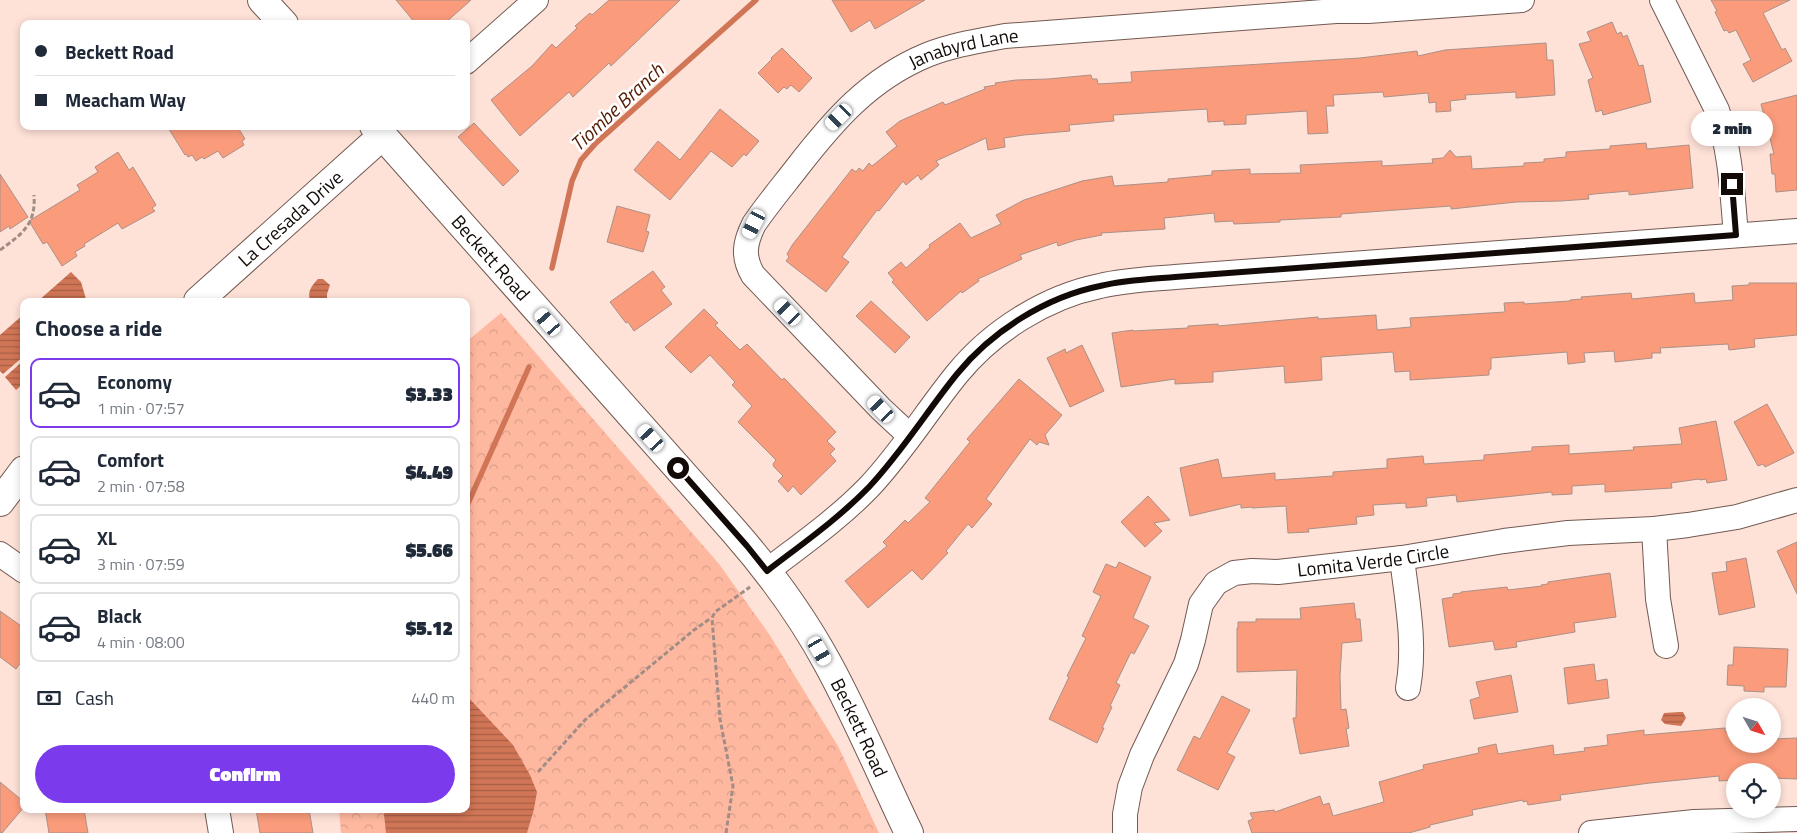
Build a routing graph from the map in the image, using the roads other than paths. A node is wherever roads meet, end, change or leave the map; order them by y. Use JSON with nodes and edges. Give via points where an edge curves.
{"nodes":[{"id":1,"x":262,"y":0,"type":"edge"},
{"id":2,"x":536,"y":0,"type":"edge"},
{"id":3,"x":1522,"y":0,"type":"edge"},
{"id":4,"x":1662,"y":0,"type":"edge"},
{"id":5,"x":1336,"y":6,"type":"edge"},
{"id":6,"x":280,"y":20,"type":"edge"},
{"id":7,"x":470,"y":58,"type":"edge"},
{"id":8,"x":383,"y":130,"type":"edge"},
{"id":9,"x":1797,"y":231,"type":"edge"},
{"id":10,"x":1736,"y":235,"type":"junction"},
{"id":11,"x":201,"y":298,"type":"edge"},
{"id":12,"x":910,"y":436,"type":"junction"},
{"id":13,"x":20,"y":475,"type":"edge"},
{"id":14,"x":1797,"y":500,"type":"edge"},
{"id":15,"x":0,"y":502,"type":"edge"},
{"id":16,"x":1654,"y":529,"type":"junction"},
{"id":17,"x":0,"y":554,"type":"edge"},
{"id":18,"x":1402,"y":558,"type":"junction"},
{"id":19,"x":20,"y":568,"type":"edge"},
{"id":20,"x":767,"y":571,"type":"junction"},
{"id":21,"x":1666,"y":646,"type":"dead end"},
{"id":22,"x":1408,"y":688,"type":"dead end"},
{"id":23,"x":218,"y":813,"type":"edge"},
{"id":24,"x":1797,"y":818,"type":"edge"},
{"id":25,"x":221,"y":833,"type":"edge"},
{"id":26,"x":909,"y":833,"type":"edge"},
{"id":27,"x":1125,"y":833,"type":"edge"},
{"id":28,"x":1591,"y":833,"type":"edge"}],
"edges":[{"from":1,"to":6,"type":"street"},
{"from":2,"to":7,"type":"street"},
{"from":3,"to":5,"type":"street","name":"Janabyrd Lane","via":[[1368,11]]},
{"from":4,"to":10,"type":"street","via":[[1722,127],[1729,156]]},
{"from":5,"to":12,"type":"street","name":"Janabyrd Lane","via":[[977,41],[926,56],[905,66],[864,94],[830,125],[754,224],[746,244],[746,259],[763,285]]},
{"from":8,"to":11,"type":"street","name":"La Cresada Drive"},
{"from":8,"to":20,"type":"street","name":"Beckett Road"},
{"from":9,"to":10,"type":"street"},
{"from":10,"to":12,"type":"street","via":[[1175,277],[1098,286],[1048,304],[1015,322],[959,372]]},
{"from":12,"to":20,"type":"street","via":[[853,502]]},
{"from":13,"to":15,"type":"street"},
{"from":14,"to":16,"type":"street","name":"Lomita Verde Circle","via":[[1737,517]]},
{"from":16,"to":18,"type":"street","name":"Lomita Verde Circle","via":[[1559,534]]},
{"from":16,"to":21,"type":"street","via":[[1658,599]]},
{"from":17,"to":19,"type":"street"},
{"from":18,"to":22,"type":"street","via":[[1412,641]]},
{"from":18,"to":27,"type":"street","name":"Lomita Verde Circle","via":[[1296,570],[1242,571],[1216,583],[1201,604],[1186,664],[1134,773],[1127,798]]},
{"from":20,"to":26,"type":"street","name":"Beckett Road","via":[[827,663]]},
{"from":23,"to":25,"type":"street"},
{"from":24,"to":28,"type":"street","via":[[1694,822]]}]}
